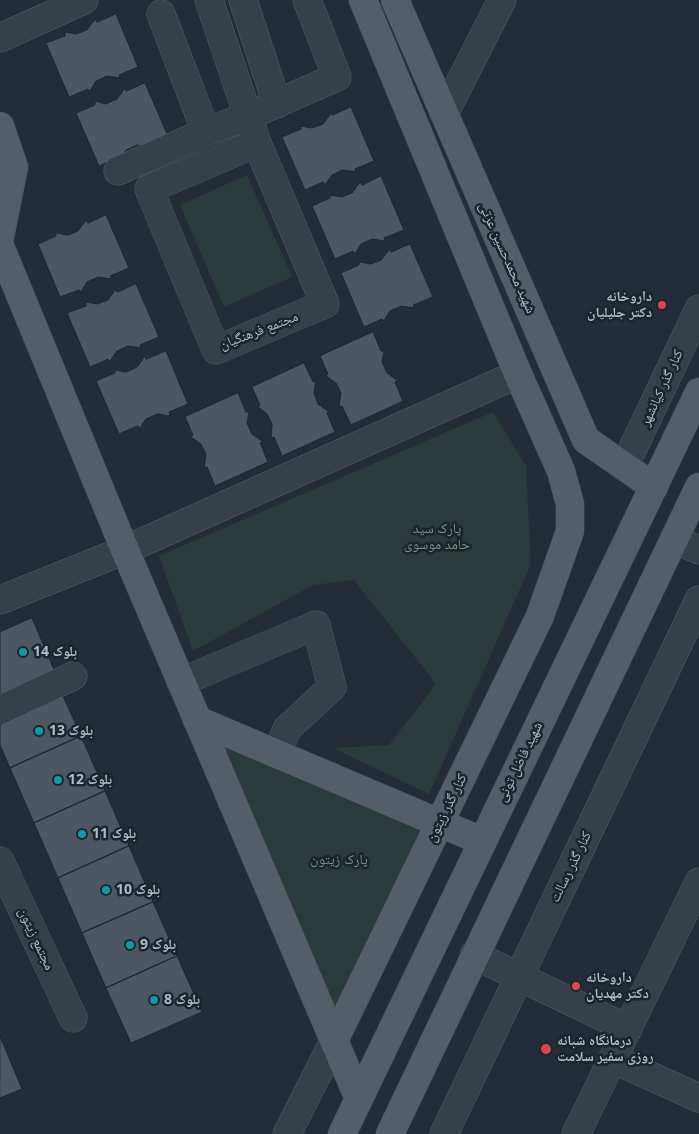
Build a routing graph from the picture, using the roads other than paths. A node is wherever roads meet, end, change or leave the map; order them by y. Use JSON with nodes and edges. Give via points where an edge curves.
{"nodes":[{"id":1,"x":84,"y":0,"type":"edge"},
{"id":2,"x":209,"y":0,"type":"edge"},
{"id":3,"x":243,"y":0,"type":"edge"},
{"id":4,"x":307,"y":0,"type":"edge"},
{"id":5,"x":363,"y":0,"type":"edge"},
{"id":6,"x":396,"y":0,"type":"edge"},
{"id":7,"x":502,"y":0,"type":"edge"},
{"id":8,"x":161,"y":14,"type":"dead end"},
{"id":9,"x":0,"y":38,"type":"edge"},
{"id":10,"x":277,"y":104,"type":"junction"},
{"id":11,"x":444,"y":114,"type":"junction"},
{"id":12,"x":248,"y":116,"type":"junction"},
{"id":13,"x":0,"y":126,"type":"edge"},
{"id":14,"x":206,"y":132,"type":"junction"},
{"id":15,"x":257,"y":143,"type":"junction"},
{"id":16,"x":118,"y":171,"type":"dead end"},
{"id":17,"x":0,"y":237,"type":"edge"},
{"id":18,"x":0,"y":246,"type":"edge"},
{"id":19,"x":699,"y":310,"type":"edge"},
{"id":20,"x":518,"y":374,"type":"junction"},
{"id":21,"x":699,"y":392,"type":"edge"},
{"id":22,"x":586,"y":440,"type":"junction"},
{"id":23,"x":624,"y":467,"type":"junction"},
{"id":24,"x":561,"y":472,"type":"junction"},
{"id":25,"x":654,"y":487,"type":"junction"},
{"id":26,"x":699,"y":487,"type":"edge"},
{"id":27,"x":674,"y":539,"type":"junction"},
{"id":28,"x":125,"y":550,"type":"junction"},
{"id":29,"x":699,"y":550,"type":"edge"},
{"id":30,"x":0,"y":600,"type":"edge"},
{"id":31,"x":699,"y":600,"type":"edge"},
{"id":32,"x":73,"y":676,"type":"dead end"},
{"id":33,"x":181,"y":682,"type":"junction"},
{"id":34,"x":0,"y":710,"type":"edge"},
{"id":35,"x":197,"y":720,"type":"junction"},
{"id":36,"x":277,"y":754,"type":"junction"},
{"id":37,"x":440,"y":822,"type":"junction"},
{"id":38,"x":482,"y":841,"type":"junction"},
{"id":39,"x":0,"y":861,"type":"edge"},
{"id":40,"x":699,"y":882,"type":"edge"},
{"id":41,"x":474,"y":956,"type":"junction"},
{"id":42,"x":519,"y":978,"type":"junction"},
{"id":43,"x":72,"y":1018,"type":"dead end"},
{"id":44,"x":628,"y":1028,"type":"junction"},
{"id":45,"x":334,"y":1041,"type":"junction"},
{"id":46,"x":613,"y":1058,"type":"junction"},
{"id":47,"x":359,"y":1098,"type":"junction"},
{"id":48,"x":699,"y":1098,"type":"edge"},
{"id":49,"x":287,"y":1134,"type":"edge"},
{"id":50,"x":342,"y":1134,"type":"edge"},
{"id":51,"x":390,"y":1134,"type":"edge"},
{"id":52,"x":444,"y":1134,"type":"edge"},
{"id":53,"x":576,"y":1134,"type":"edge"}],
"edges":[{"from":1,"to":9,"type":"street"},
{"from":2,"to":12,"type":"street","name":"مجتمع فرهنگیان"},
{"from":3,"to":10,"type":"street"},
{"from":4,"to":10,"type":"street","via":[[337,78]]},
{"from":5,"to":20,"type":"main road"},
{"from":6,"to":11,"type":"main road","name":"شهید محمدحسین عزتی"},
{"from":7,"to":11,"type":"street"},
{"from":8,"to":14,"type":"street"},
{"from":10,"to":12,"type":"street"},
{"from":11,"to":22,"type":"main road","name":"شهید محمدحسین عزتی"},
{"from":12,"to":14,"type":"street"},
{"from":12,"to":15,"type":"street","name":"مجتمع فرهنگیان"},
{"from":13,"to":17,"type":"main road","via":[[14,167]]},
{"from":14,"to":16,"type":"street"},
{"from":15,"to":15,"type":"street","name":"مجتمع فرهنگیان","via":[[325,304],[216,350],[149,189]]},
{"from":18,"to":28,"type":"main road"},
{"from":19,"to":23,"type":"street","name":"کنار گذر کیانشهر"},
{"from":20,"to":24,"type":"main road"},
{"from":20,"to":28,"type":"street"},
{"from":21,"to":25,"type":"main road","name":"شهید فاضل تونی"},
{"from":22,"to":23,"type":"main road"},
{"from":22,"to":24,"type":"main road"},
{"from":23,"to":25,"type":"main road"},
{"from":24,"to":37,"type":"main road","name":"کنار گذر زیتون","via":[[570,504],[570,531],[540,616]]},
{"from":25,"to":38,"type":"main road","name":"شهید فاضل تونی"},
{"from":26,"to":27,"type":"main road"},
{"from":27,"to":29,"type":"street"},
{"from":27,"to":41,"type":"main road"},
{"from":28,"to":30,"type":"street"},
{"from":28,"to":33,"type":"main road"},
{"from":31,"to":42,"type":"street","name":"کنار گذر رسالت"},
{"from":32,"to":34,"type":"street"},
{"from":33,"to":35,"type":"main road"},
{"from":33,"to":36,"type":"street","via":[[316,624],[332,687],[287,729]]},
{"from":35,"to":36,"type":"main road"},
{"from":35,"to":45,"type":"main road"},
{"from":36,"to":37,"type":"main road"},
{"from":37,"to":38,"type":"main road"},
{"from":37,"to":45,"type":"main road","name":"کنار گذر زیتون"},
{"from":38,"to":47,"type":"main road","name":"شهید فاضل تونی"},
{"from":39,"to":43,"type":"street","name":"مجتمع زیتون"},
{"from":40,"to":44,"type":"street"},
{"from":41,"to":42,"type":"street"},
{"from":41,"to":51,"type":"main road"},
{"from":42,"to":44,"type":"street"},
{"from":42,"to":52,"type":"street","name":"کنار گذر رسالت"},
{"from":44,"to":46,"type":"street"},
{"from":45,"to":47,"type":"main road"},
{"from":45,"to":49,"type":"street","name":"کنار گذر زیتون"},
{"from":46,"to":48,"type":"street"},
{"from":46,"to":53,"type":"street"},
{"from":47,"to":50,"type":"main road","name":"شهید فاضل تونی"}]}
